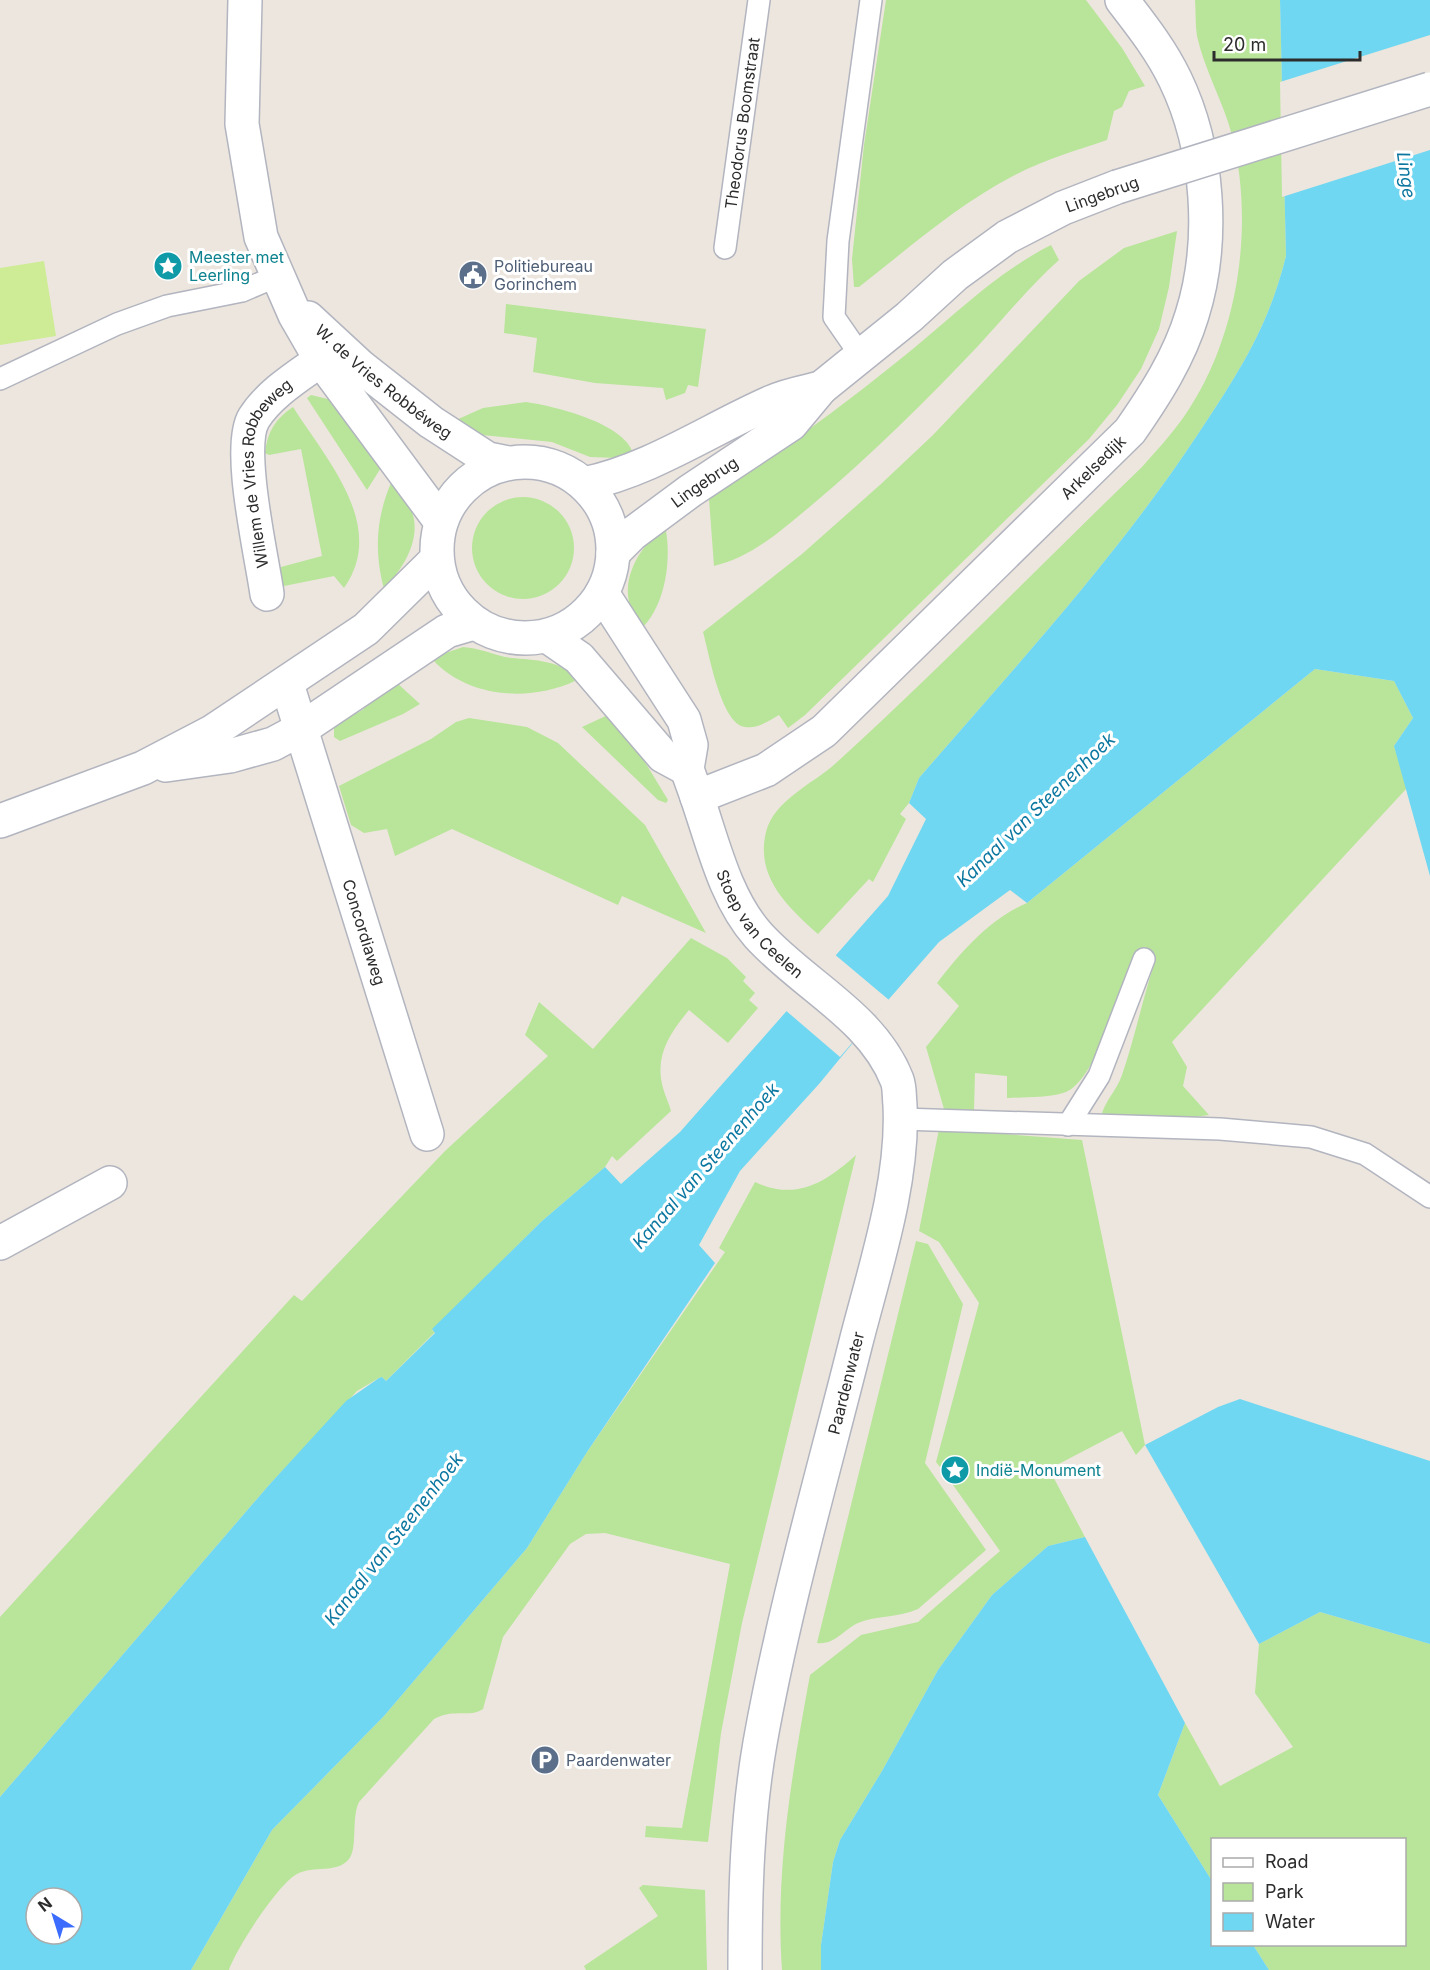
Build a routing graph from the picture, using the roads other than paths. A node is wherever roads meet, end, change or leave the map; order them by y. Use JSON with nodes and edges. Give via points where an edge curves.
{"nodes":[{"id":1,"x":245,"y":0,"type":"edge"},
{"id":2,"x":759,"y":0,"type":"edge"},
{"id":3,"x":871,"y":0,"type":"edge"},
{"id":4,"x":1122,"y":0,"type":"edge"},
{"id":5,"x":1430,"y":88,"type":"edge"},
{"id":6,"x":725,"y":248,"type":"dead end"},
{"id":7,"x":277,"y":276,"type":"junction"},
{"id":8,"x":330,"y":353,"type":"junction"},
{"id":9,"x":861,"y":356,"type":"junction"},
{"id":10,"x":0,"y":379,"type":"edge"},
{"id":11,"x":821,"y":388,"type":"junction"},
{"id":12,"x":508,"y":463,"type":"junction"},
{"id":13,"x":584,"y":484,"type":"junction"},
{"id":14,"x":441,"y":522,"type":"junction"},
{"id":15,"x":613,"y":553,"type":"junction"},
{"id":16,"x":437,"y":559,"type":"junction"},
{"id":17,"x":602,"y":593,"type":"junction"},
{"id":18,"x":267,"y":594,"type":"dead end"},
{"id":19,"x":474,"y":623,"type":"junction"},
{"id":20,"x":547,"y":636,"type":"junction"},
{"id":21,"x":287,"y":684,"type":"junction"},
{"id":22,"x":301,"y":729,"type":"junction"},
{"id":23,"x":143,"y":768,"type":"junction"},
{"id":24,"x":692,"y":783,"type":"junction"},
{"id":25,"x":0,"y":821,"type":"edge"},
{"id":26,"x":1144,"y":959,"type":"dead end"},
{"id":27,"x":872,"y":1038,"type":"joint"},
{"id":28,"x":901,"y":1119,"type":"junction"},
{"id":29,"x":1068,"y":1125,"type":"junction"},
{"id":30,"x":427,"y":1134,"type":"dead end"},
{"id":31,"x":110,"y":1183,"type":"dead end"},
{"id":32,"x":1430,"y":1197,"type":"edge"},
{"id":33,"x":0,"y":1243,"type":"edge"},
{"id":34,"x":745,"y":1970,"type":"edge"}],
"edges":[{"from":1,"to":7,"type":"main road","name":"W. de Vries Robbéweg","via":[[242,124],[261,237]]},
{"from":2,"to":6,"type":"lane","name":"Theodorus Boomstraat"},
{"from":3,"to":9,"type":"lane","via":[[838,242],[834,317]]},
{"from":4,"to":24,"type":"main road","name":"Arkelsedijk","via":[[1155,43],[1176,81],[1194,128],[1201,165],[1204,254],[1193,315],[1157,393],[1130,431],[1086,477],[824,732],[766,770]]},
{"from":5,"to":9,"type":"main road","name":"Lingebrug","bridge":true,"via":[[1063,208],[1007,237],[955,275]]},
{"from":7,"to":8,"type":"main road","name":"W. de Vries Robbéweg"},
{"from":7,"to":8,"type":"main road","name":"W. de Vries Robbéweg","via":[[295,315]]},
{"from":7,"to":10,"type":"lane","via":[[242,291],[167,306],[117,324]]},
{"from":8,"to":12,"type":"main road","name":"W. de Vries Robbéweg","via":[[488,459]]},
{"from":8,"to":14,"type":"main road","name":"W. de Vries Robbéweg"},
{"from":8,"to":18,"type":"main road","name":"Willem de Vries Robbeweg","via":[[273,397],[247,434]]},
{"from":9,"to":11,"type":"main road","name":"Lingebrug"},
{"from":11,"to":13,"type":"main road","name":"Lingebrug","via":[[774,401],[674,451],[610,478]]},
{"from":11,"to":15,"type":"main road","name":"Lingebrug","via":[[790,424],[690,490]]},
{"from":12,"to":13,"type":"main road","via":[[556,467]]},
{"from":12,"to":14,"type":"main road","via":[[472,480],[453,498]]},
{"from":13,"to":15,"type":"main road","via":[[609,522]]},
{"from":14,"to":16,"type":"main road"},
{"from":15,"to":17,"type":"main road"},
{"from":16,"to":19,"type":"main road","via":[[445,589]]},
{"from":16,"to":21,"type":"main road","via":[[366,629]]},
{"from":17,"to":20,"type":"main road","via":[[579,620]]},
{"from":17,"to":24,"type":"main road","name":"Stoep van Ceelen","via":[[684,720],[691,745]]},
{"from":19,"to":20,"type":"main road","via":[[509,638]]},
{"from":19,"to":22,"type":"main road","via":[[447,631]]},
{"from":20,"to":24,"type":"main road","via":[[579,658],[663,756]]},
{"from":21,"to":22,"type":"main road","name":"Concordiaweg"},
{"from":21,"to":23,"type":"main road","via":[[212,732]]},
{"from":22,"to":23,"type":"main road","via":[[273,744],[230,756]]},
{"from":22,"to":30,"type":"main road","name":"Concordiaweg"},
{"from":23,"to":25,"type":"main road"},
{"from":24,"to":27,"type":"main road","name":"Stoep van Ceelen","via":[[725,877],[744,915],[765,942]]},
{"from":26,"to":29,"type":"lane","via":[[1100,1076]]},
{"from":27,"to":28,"type":"main road","name":"Paardenwater","via":[[898,1083]]},
{"from":28,"to":29,"type":"lane"},
{"from":28,"to":34,"type":"main road","name":"Paardenwater","via":[[885,1227],[776,1666],[761,1742],[745,1871]]},
{"from":29,"to":32,"type":"lane","via":[[1220,1129],[1311,1137],[1365,1154]]},
{"from":31,"to":33,"type":"main road"}]}
